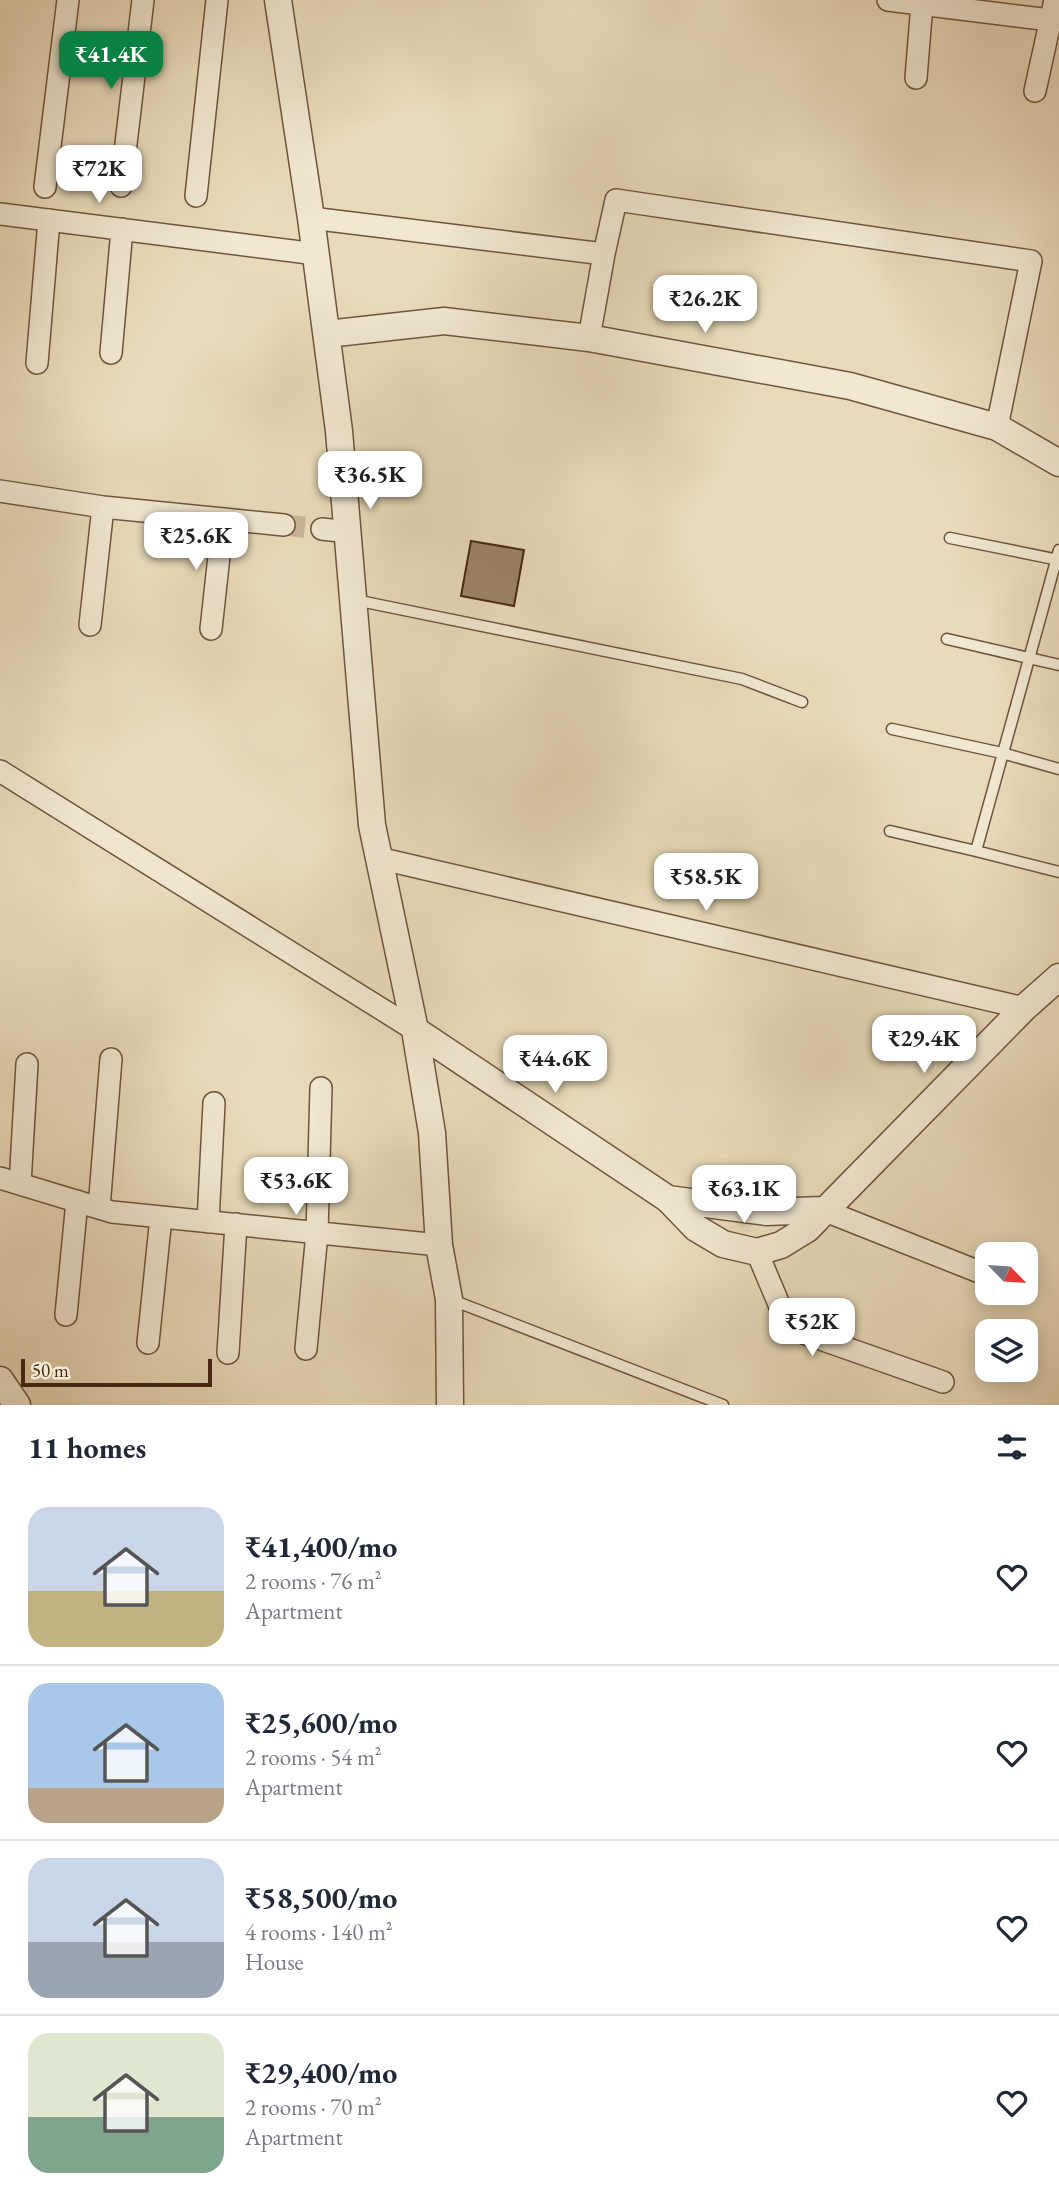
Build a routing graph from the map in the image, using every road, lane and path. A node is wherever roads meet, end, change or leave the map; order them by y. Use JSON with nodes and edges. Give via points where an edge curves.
{"nodes":[{"id":1,"x":68,"y":0,"type":"edge"},
{"id":2,"x":143,"y":0,"type":"edge"},
{"id":3,"x":217,"y":0,"type":"edge"},
{"id":4,"x":278,"y":0,"type":"edge"},
{"id":5,"x":888,"y":0,"type":"edge"},
{"id":6,"x":922,"y":4,"type":"junction"},
{"id":7,"x":1052,"y":10,"type":"edge"},
{"id":8,"x":916,"y":78,"type":"dead end"},
{"id":9,"x":1035,"y":91,"type":"dead end"},
{"id":10,"x":121,"y":186,"type":"dead end"},
{"id":11,"x":45,"y":187,"type":"dead end"},
{"id":12,"x":196,"y":196,"type":"dead end"},
{"id":13,"x":0,"y":214,"type":"edge"},
{"id":14,"x":311,"y":218,"type":"junction"},
{"id":15,"x":49,"y":220,"type":"junction"},
{"id":16,"x":122,"y":229,"type":"junction"},
{"id":17,"x":316,"y":254,"type":"junction"},
{"id":18,"x":604,"y":254,"type":"junction"},
{"id":19,"x":327,"y":334,"type":"junction"},
{"id":20,"x":589,"y":338,"type":"junction"},
{"id":21,"x":111,"y":353,"type":"dead end"},
{"id":22,"x":37,"y":363,"type":"dead end"},
{"id":23,"x":996,"y":427,"type":"junction"},
{"id":24,"x":1059,"y":463,"type":"edge"},
{"id":25,"x":0,"y":491,"type":"edge"},
{"id":26,"x":103,"y":507,"type":"junction"},
{"id":27,"x":223,"y":520,"type":"junction"},
{"id":28,"x":284,"y":525,"type":"tunnel mouth"},
{"id":29,"x":322,"y":529,"type":"tunnel mouth"},
{"id":30,"x":348,"y":532,"type":"junction"},
{"id":31,"x":950,"y":538,"type":"dead end"},
{"id":32,"x":1058,"y":556,"type":"edge"},
{"id":33,"x":354,"y":600,"type":"junction"},
{"id":34,"x":90,"y":625,"type":"dead end"},
{"id":35,"x":211,"y":629,"type":"dead end"},
{"id":36,"x":947,"y":639,"type":"dead end"},
{"id":37,"x":1030,"y":658,"type":"junction"},
{"id":38,"x":1059,"y":665,"type":"edge"},
{"id":39,"x":802,"y":702,"type":"dead end"},
{"id":40,"x":892,"y":729,"type":"dead end"},
{"id":41,"x":1002,"y":753,"type":"junction"},
{"id":42,"x":1059,"y":769,"type":"edge"},
{"id":43,"x":0,"y":771,"type":"edge"},
{"id":44,"x":890,"y":831,"type":"dead end"},
{"id":45,"x":976,"y":851,"type":"junction"},
{"id":46,"x":379,"y":858,"type":"junction"},
{"id":47,"x":1059,"y":872,"type":"edge"},
{"id":48,"x":1059,"y":977,"type":"edge"},
{"id":49,"x":1024,"y":1008,"type":"junction"},
{"id":50,"x":415,"y":1030,"type":"junction"},
{"id":51,"x":111,"y":1059,"type":"dead end"},
{"id":52,"x":27,"y":1064,"type":"dead end"},
{"id":53,"x":321,"y":1088,"type":"dead end"},
{"id":54,"x":214,"y":1103,"type":"dead end"},
{"id":55,"x":10,"y":1181,"type":"edge"},
{"id":56,"x":668,"y":1199,"type":"junction"},
{"id":57,"x":76,"y":1201,"type":"junction"},
{"id":58,"x":99,"y":1208,"type":"junction"},
{"id":59,"x":823,"y":1210,"type":"junction"},
{"id":60,"x":161,"y":1217,"type":"junction"},
{"id":61,"x":208,"y":1222,"type":"junction"},
{"id":62,"x":236,"y":1224,"type":"junction"},
{"id":63,"x":317,"y":1233,"type":"junction"},
{"id":64,"x":439,"y":1245,"type":"junction"},
{"id":65,"x":757,"y":1252,"type":"junction"},
{"id":66,"x":975,"y":1270,"type":"edge"},
{"id":67,"x":449,"y":1298,"type":"junction"},
{"id":68,"x":66,"y":1315,"type":"dead end"},
{"id":69,"x":148,"y":1343,"type":"dead end"},
{"id":70,"x":306,"y":1349,"type":"dead end"},
{"id":71,"x":228,"y":1353,"type":"dead end"},
{"id":72,"x":0,"y":1380,"type":"edge"},
{"id":73,"x":943,"y":1382,"type":"dead end"},
{"id":74,"x":17,"y":1405,"type":"edge"},
{"id":75,"x":450,"y":1405,"type":"edge"},
{"id":76,"x":723,"y":1405,"type":"edge"}],
"edges":[{"from":1,"to":11,"type":"street"},
{"from":2,"to":10,"type":"street"},
{"from":3,"to":12,"type":"street"},
{"from":4,"to":14,"type":"street"},
{"from":5,"to":6,"type":"street"},
{"from":6,"to":7,"type":"street"},
{"from":6,"to":8,"type":"street"},
{"from":7,"to":9,"type":"street"},
{"from":13,"to":15,"type":"street"},
{"from":14,"to":17,"type":"street"},
{"from":14,"to":18,"type":"street"},
{"from":15,"to":16,"type":"street"},
{"from":15,"to":22,"type":"street"},
{"from":16,"to":17,"type":"street"},
{"from":16,"to":21,"type":"street"},
{"from":17,"to":19,"type":"street"},
{"from":18,"to":20,"type":"street"},
{"from":18,"to":23,"type":"street","via":[[616,200],[1031,261]]},
{"from":19,"to":20,"type":"street","via":[[444,321]]},
{"from":19,"to":30,"type":"street"},
{"from":20,"to":23,"type":"street","via":[[849,386]]},
{"from":23,"to":24,"type":"street"},
{"from":25,"to":26,"type":"street"},
{"from":26,"to":27,"type":"street"},
{"from":26,"to":34,"type":"street"},
{"from":27,"to":28,"type":"street"},
{"from":27,"to":35,"type":"street"},
{"from":29,"to":30,"type":"street"},
{"from":30,"to":33,"type":"street"},
{"from":31,"to":32,"type":"lane"},
{"from":32,"to":37,"type":"lane"},
{"from":33,"to":39,"type":"lane","via":[[742,679]]},
{"from":33,"to":46,"type":"street","via":[[372,825]]},
{"from":36,"to":37,"type":"lane"},
{"from":37,"to":38,"type":"lane"},
{"from":37,"to":41,"type":"lane"},
{"from":40,"to":41,"type":"lane"},
{"from":41,"to":42,"type":"lane"},
{"from":41,"to":45,"type":"lane"},
{"from":43,"to":50,"type":"street"},
{"from":44,"to":45,"type":"lane"},
{"from":45,"to":47,"type":"lane"},
{"from":46,"to":49,"type":"street"},
{"from":46,"to":50,"type":"street"},
{"from":48,"to":49,"type":"street"},
{"from":49,"to":59,"type":"street"},
{"from":50,"to":56,"type":"street"},
{"from":50,"to":64,"type":"street","via":[[432,1133]]},
{"from":51,"to":58,"type":"street"},
{"from":52,"to":55,"type":"street"},
{"from":53,"to":63,"type":"street"},
{"from":54,"to":61,"type":"street"},
{"from":55,"to":57,"type":"street"},
{"from":56,"to":59,"type":"street","via":[[766,1212]]},
{"from":56,"to":65,"type":"street","via":[[696,1228],[723,1244]]},
{"from":57,"to":58,"type":"street"},
{"from":57,"to":68,"type":"street"},
{"from":58,"to":60,"type":"street"},
{"from":59,"to":65,"type":"street","via":[[807,1229],[781,1245]]},
{"from":59,"to":66,"type":"street"},
{"from":60,"to":61,"type":"street"},
{"from":60,"to":69,"type":"street"},
{"from":61,"to":62,"type":"street"},
{"from":62,"to":63,"type":"street"},
{"from":62,"to":71,"type":"street"},
{"from":63,"to":64,"type":"street"},
{"from":63,"to":70,"type":"street"},
{"from":64,"to":67,"type":"street"},
{"from":65,"to":73,"type":"street","via":[[789,1328]]},
{"from":67,"to":75,"type":"street"},
{"from":67,"to":76,"type":"lane"},
{"from":72,"to":74,"type":"street"}]}
